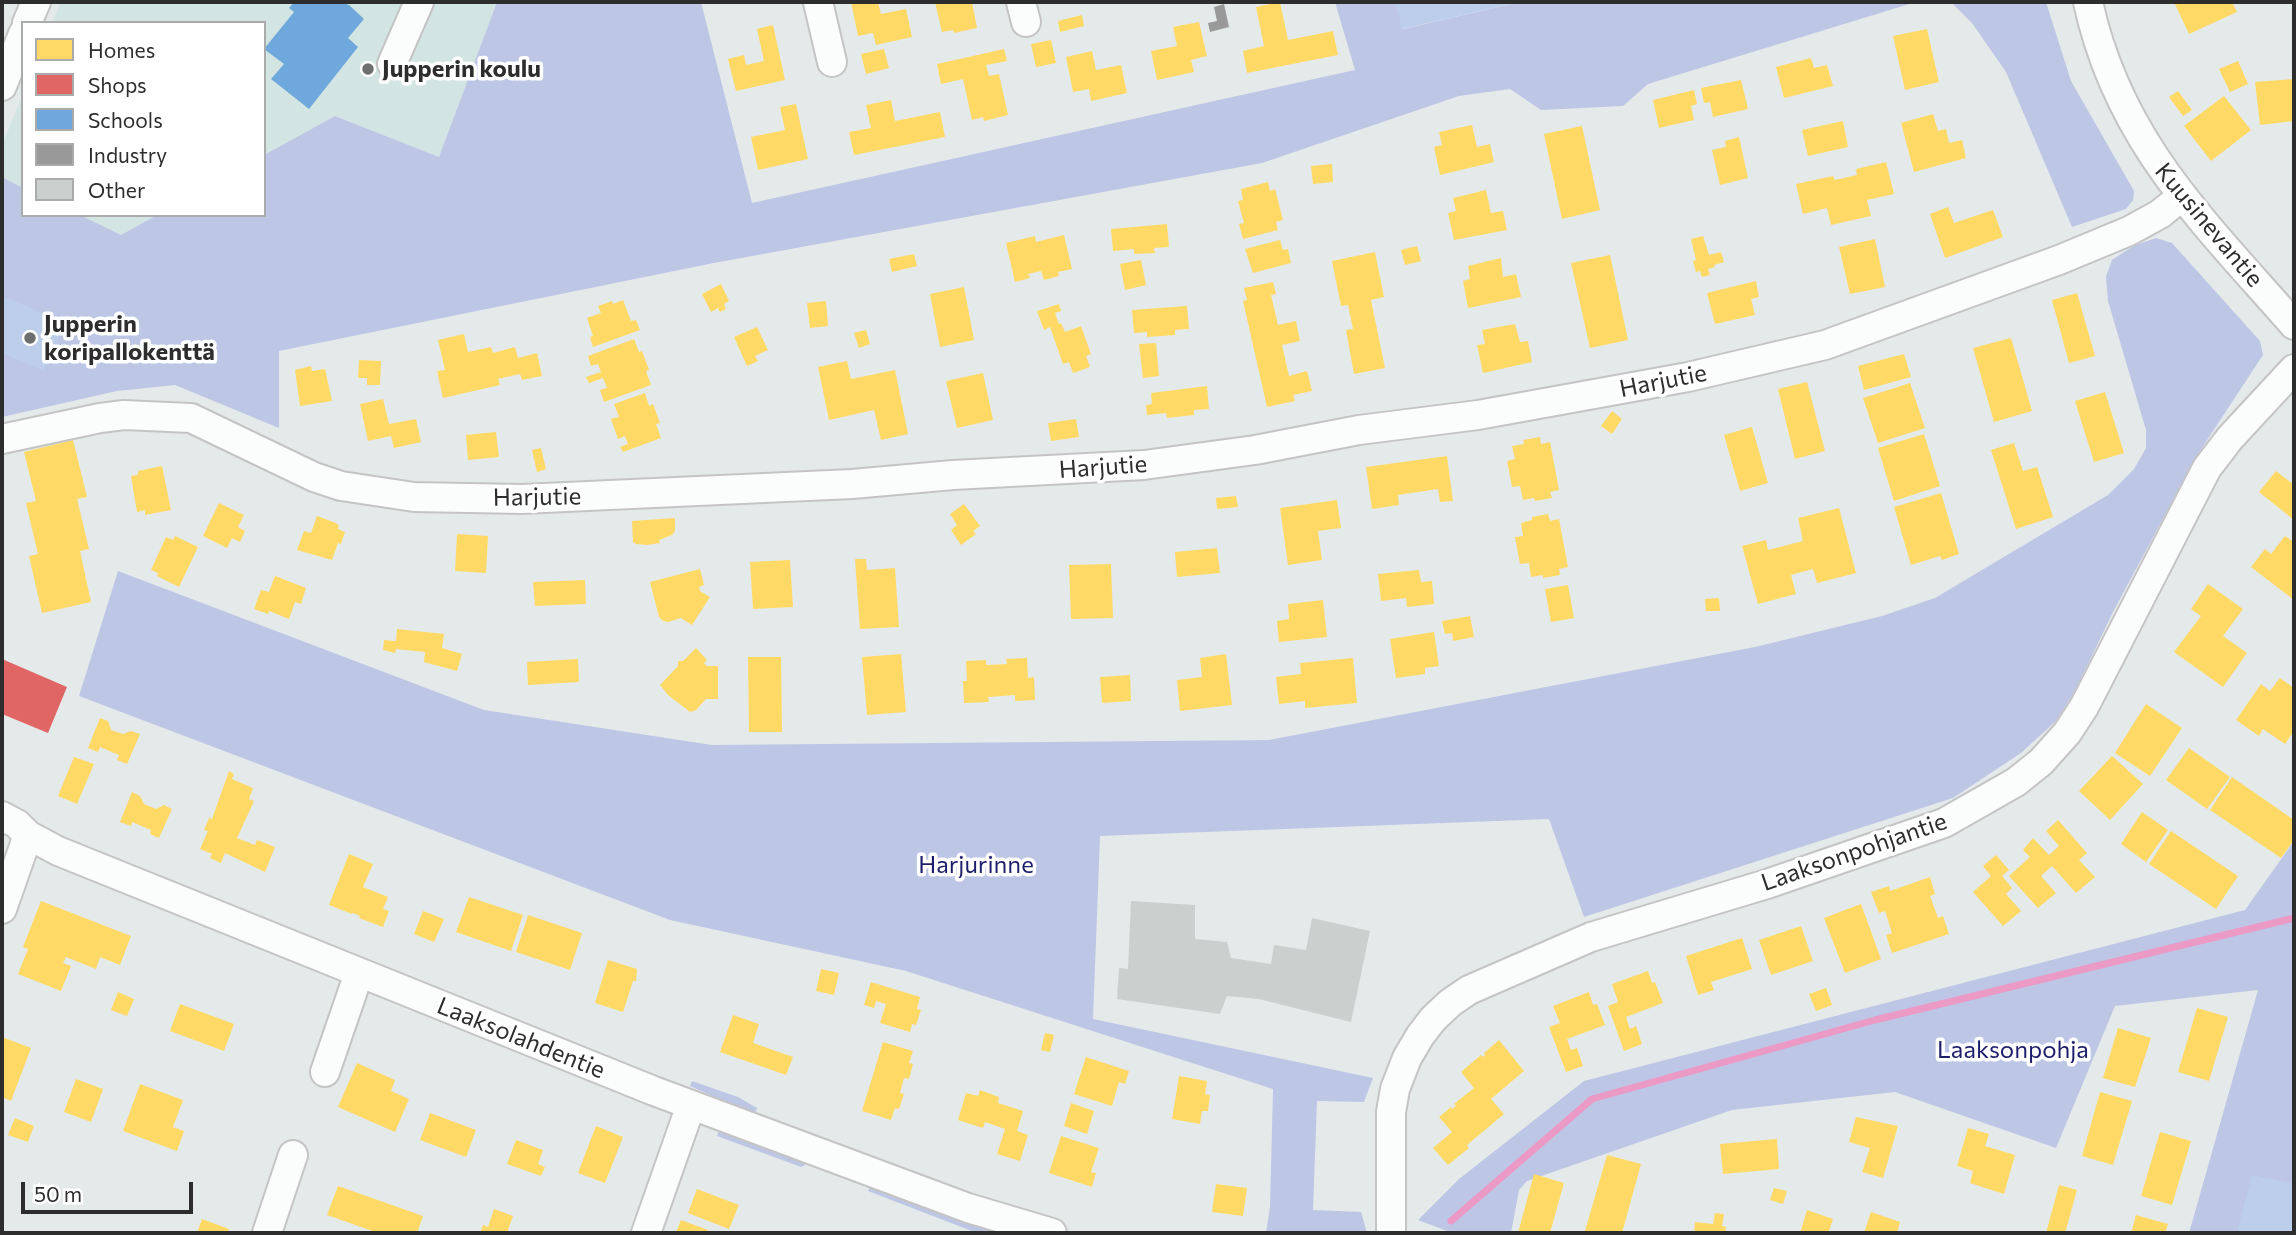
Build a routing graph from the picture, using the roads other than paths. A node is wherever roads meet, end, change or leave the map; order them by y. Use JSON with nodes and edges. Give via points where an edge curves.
{"nodes":[{"id":1,"x":36,"y":2,"type":"edge"},
{"id":2,"x":419,"y":2,"type":"edge"},
{"id":3,"x":818,"y":2,"type":"edge"},
{"id":4,"x":2088,"y":2,"type":"edge"},
{"id":5,"x":28,"y":21,"type":"edge"},
{"id":6,"x":21,"y":39,"type":"edge"},
{"id":7,"x":832,"y":62,"type":"dead end"},
{"id":8,"x":393,"y":64,"type":"dead end"},
{"id":9,"x":2,"y":86,"type":"edge"},
{"id":10,"x":2181,"y":197,"type":"junction"},
{"id":11,"x":2294,"y":325,"type":"edge"},
{"id":12,"x":2294,"y":369,"type":"edge"},
{"id":13,"x":2,"y":439,"type":"edge"},
{"id":14,"x":2,"y":816,"type":"edge"},
{"id":15,"x":28,"y":835,"type":"junction"},
{"id":16,"x":2,"y":909,"type":"edge"},
{"id":17,"x":359,"y":973,"type":"junction"},
{"id":18,"x":325,"y":1072,"type":"dead end"},
{"id":19,"x":691,"y":1105,"type":"junction"},
{"id":20,"x":293,"y":1155,"type":"dead end"},
{"id":21,"x":1044,"y":1232,"type":"edge"},
{"id":22,"x":267,"y":1233,"type":"edge"},
{"id":23,"x":646,"y":1233,"type":"edge"},
{"id":24,"x":1391,"y":1233,"type":"edge"}],
"edges":[{"from":1,"to":5,"type":"street"},
{"from":2,"to":8,"type":"street"},
{"from":3,"to":7,"type":"street"},
{"from":4,"to":10,"type":"street","name":"Kuusinevantie","via":[[2096,40],[2119,97]]},
{"from":6,"to":9,"type":"street"},
{"from":10,"to":11,"type":"street","name":"Kuusinevantie"},
{"from":10,"to":13,"type":"street","name":"Harjutie","via":[[2129,231],[1825,345],[1688,377],[1478,415],[1144,465],[522,499],[414,497],[341,486],[314,477],[191,418],[100,418]]},
{"from":12,"to":24,"type":"street","name":"Laaksonpohjantie","via":[[2207,468],[2084,707],[2041,762],[2016,782],[1944,823],[1767,884],[1591,937],[1469,990],[1433,1019],[1407,1058],[1395,1089]]},
{"from":14,"to":15,"type":"street","name":"Laaksolahdentie"},
{"from":15,"to":16,"type":"street"},
{"from":15,"to":17,"type":"street","name":"Laaksolahdentie"},
{"from":17,"to":18,"type":"street"},
{"from":17,"to":19,"type":"street","name":"Laaksolahdentie"},
{"from":19,"to":21,"type":"street","name":"Laaksolahdentie"},
{"from":19,"to":23,"type":"street"},
{"from":20,"to":22,"type":"street"}]}
